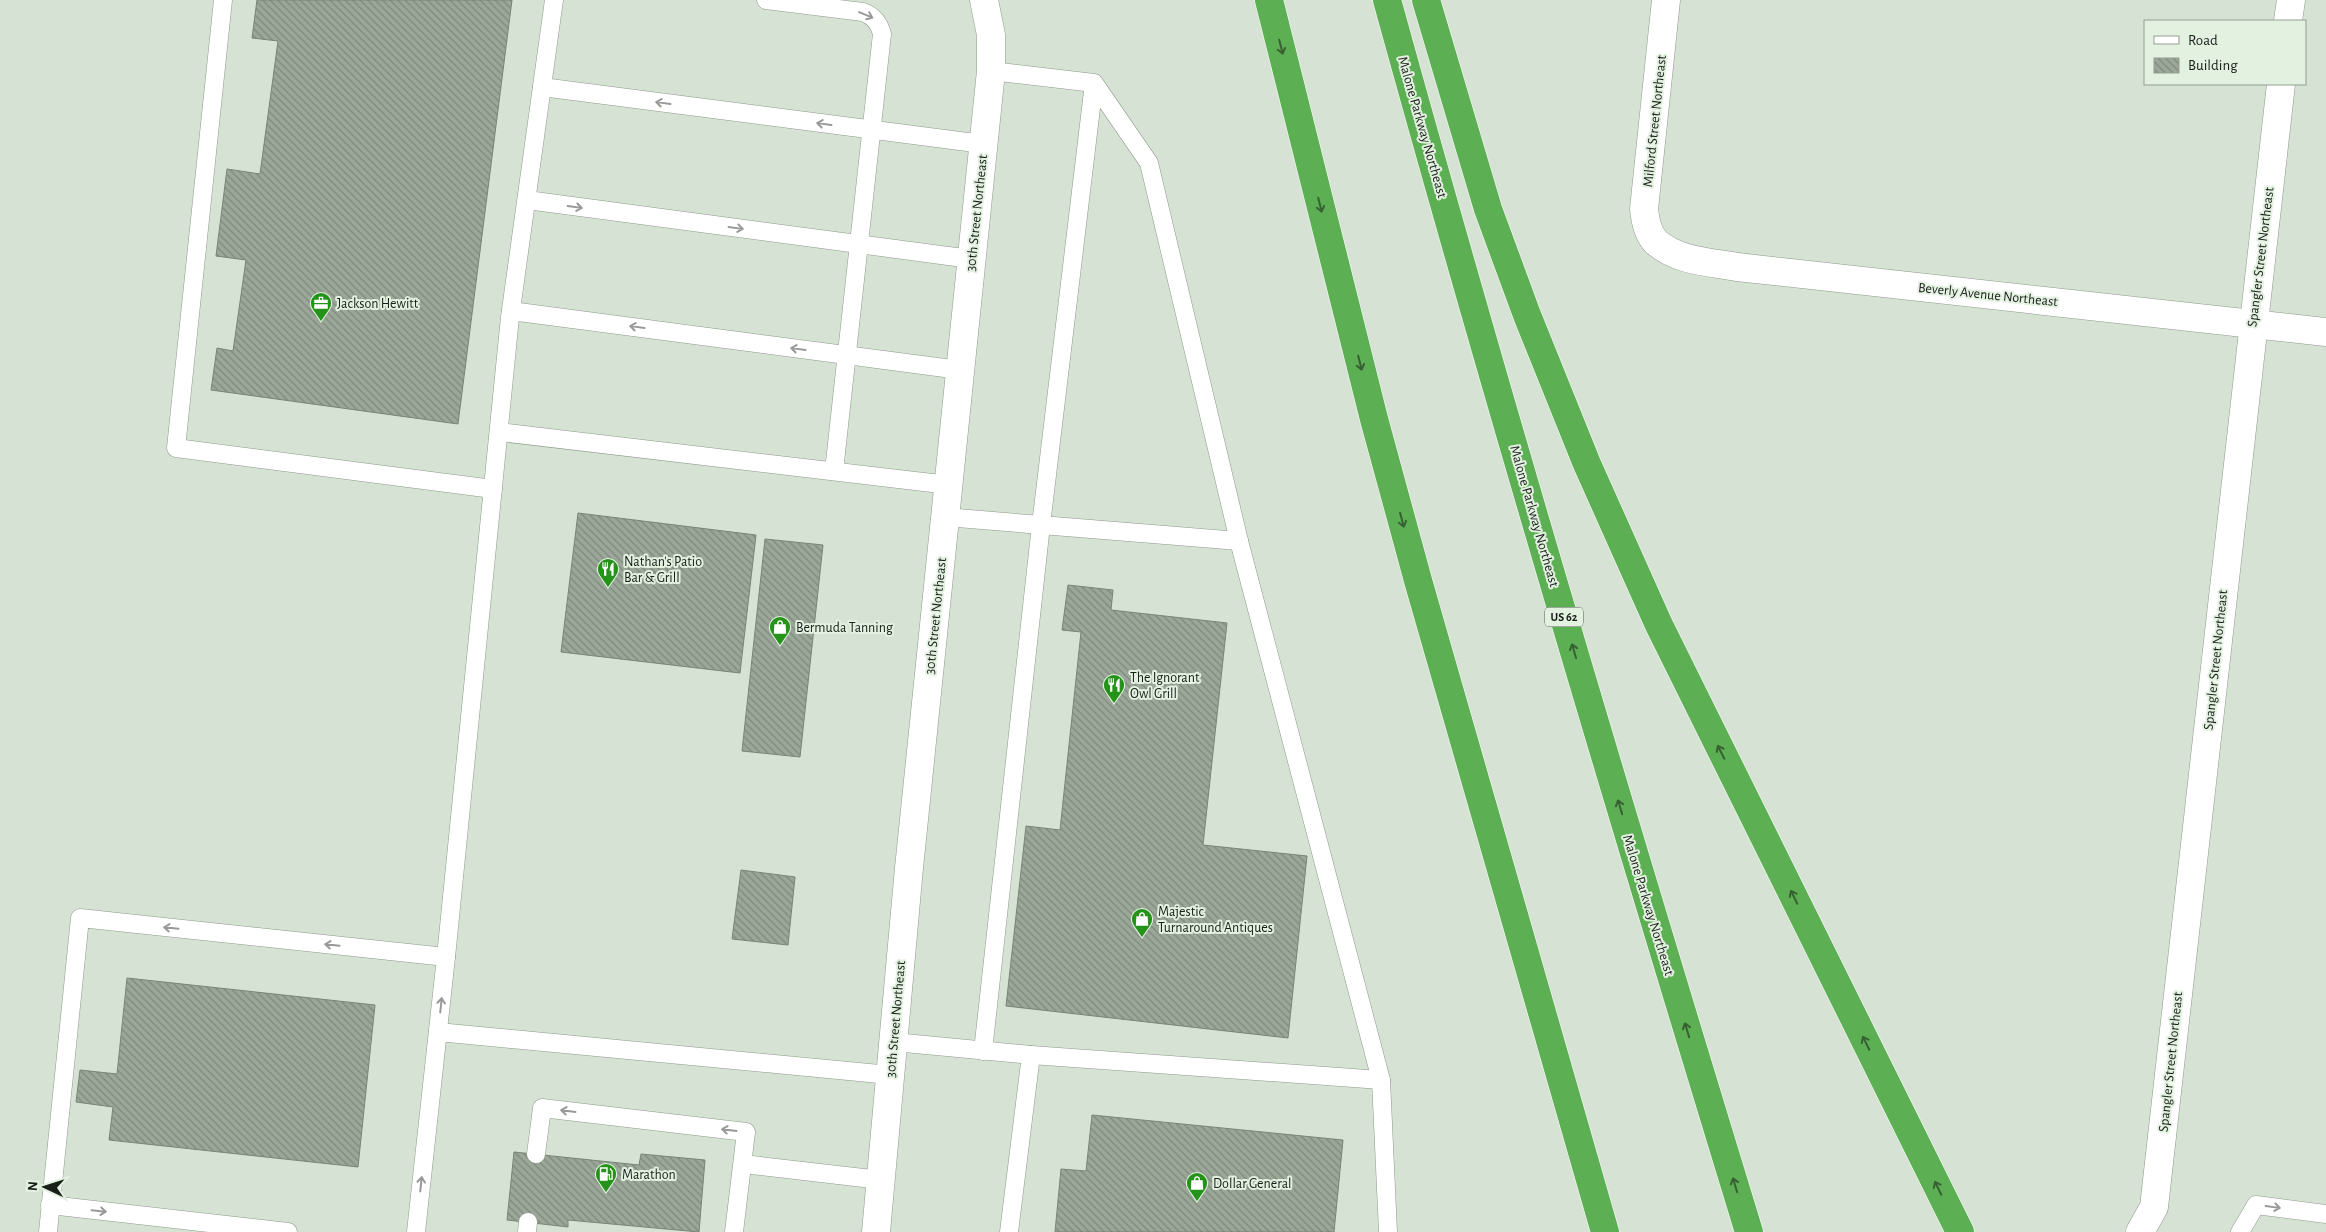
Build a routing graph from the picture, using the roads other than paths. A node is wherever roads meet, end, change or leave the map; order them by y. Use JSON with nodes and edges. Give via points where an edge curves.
{"nodes":[{"id":1,"x":223,"y":0,"type":"edge"},
{"id":2,"x":554,"y":0,"type":"edge"},
{"id":3,"x":766,"y":0,"type":"edge"},
{"id":4,"x":984,"y":0,"type":"edge"},
{"id":5,"x":1269,"y":0,"type":"edge"},
{"id":6,"x":1387,"y":0,"type":"edge"},
{"id":7,"x":1426,"y":0,"type":"edge"},
{"id":8,"x":1666,"y":0,"type":"edge"},
{"id":9,"x":2291,"y":0,"type":"edge"},
{"id":10,"x":2288,"y":20,"type":"edge"},
{"id":11,"x":990,"y":71,"type":"junction"},
{"id":12,"x":1094,"y":83,"type":"junction"},
{"id":13,"x":2281,"y":85,"type":"edge"},
{"id":14,"x":542,"y":87,"type":"junction"},
{"id":15,"x":872,"y":130,"type":"junction"},
{"id":16,"x":983,"y":144,"type":"junction"},
{"id":17,"x":527,"y":200,"type":"junction"},
{"id":18,"x":1654,"y":241,"type":"joint"},
{"id":19,"x":859,"y":244,"type":"junction"},
{"id":20,"x":971,"y":259,"type":"junction"},
{"id":21,"x":511,"y":310,"type":"junction"},
{"id":22,"x":2252,"y":324,"type":"junction"},
{"id":23,"x":2326,"y":332,"type":"edge"},
{"id":24,"x":847,"y":355,"type":"junction"},
{"id":25,"x":960,"y":370,"type":"junction"},
{"id":26,"x":499,"y":432,"type":"junction"},
{"id":27,"x":834,"y":471,"type":"junction"},
{"id":28,"x":948,"y":485,"type":"junction"},
{"id":29,"x":493,"y":489,"type":"junction"},
{"id":30,"x":945,"y":517,"type":"junction"},
{"id":31,"x":1041,"y":525,"type":"junction"},
{"id":32,"x":1239,"y":541,"type":"junction"},
{"id":33,"x":446,"y":957,"type":"junction"},
{"id":34,"x":438,"y":1032,"type":"junction"},
{"id":35,"x":894,"y":1042,"type":"junction"},
{"id":36,"x":983,"y":1051,"type":"junction"},
{"id":37,"x":1030,"y":1055,"type":"junction"},
{"id":38,"x":890,"y":1075,"type":"junction"},
{"id":39,"x":1381,"y":1080,"type":"junction"},
{"id":40,"x":536,"y":1154,"type":"dead end"},
{"id":41,"x":743,"y":1164,"type":"junction"},
{"id":42,"x":881,"y":1180,"type":"junction"},
{"id":43,"x":50,"y":1205,"type":"junction"},
{"id":44,"x":2326,"y":1214,"type":"edge"},
{"id":45,"x":48,"y":1232,"type":"edge"},
{"id":46,"x":288,"y":1232,"type":"edge"},
{"id":47,"x":416,"y":1232,"type":"edge"},
{"id":48,"x":734,"y":1232,"type":"edge"},
{"id":49,"x":876,"y":1232,"type":"edge"},
{"id":50,"x":1009,"y":1232,"type":"edge"},
{"id":51,"x":1388,"y":1232,"type":"edge"},
{"id":52,"x":1605,"y":1232,"type":"edge"},
{"id":53,"x":1749,"y":1232,"type":"edge"},
{"id":54,"x":1960,"y":1232,"type":"edge"},
{"id":55,"x":2140,"y":1232,"type":"edge"},
{"id":56,"x":2240,"y":1232,"type":"edge"}],
"edges":[{"from":1,"to":29,"type":"lane","via":[[176,448]]},
{"from":2,"to":14,"type":"lane"},
{"from":3,"to":15,"type":"lane","one_way":true,"via":[[862,12],[878,23],[882,45]]},
{"from":4,"to":11,"type":"street","name":"30th Street Northeast","via":[[991,35]]},
{"from":5,"to":52,"type":"highway","one_way":true,"via":[[1397,501]]},
{"from":53,"to":6,"type":"highway","name":"Malone Parkway Northeast","number":"US 62","one_way":true,"via":[[1615,792]]},
{"from":54,"to":7,"type":"highway","one_way":true,"via":[[1698,705],[1595,482],[1503,253]]},
{"from":8,"to":18,"type":"street","name":"Milford Street Northeast","via":[[1644,209]]},
{"from":9,"to":10,"type":"street"},
{"from":11,"to":12,"type":"lane"},
{"from":11,"to":16,"type":"street","name":"30th Street Northeast"},
{"from":12,"to":31,"type":"lane"},
{"from":12,"to":32,"type":"lane","via":[[1149,163]]},
{"from":13,"to":22,"type":"street","name":"Spangler Street Northeast"},
{"from":15,"to":14,"type":"lane","one_way":true},
{"from":14,"to":17,"type":"lane"},
{"from":15,"to":16,"type":"lane"},
{"from":15,"to":19,"type":"lane"},
{"from":16,"to":20,"type":"street","name":"30th Street Northeast"},
{"from":17,"to":19,"type":"lane","one_way":true},
{"from":17,"to":21,"type":"lane"},
{"from":18,"to":22,"type":"street","name":"Beverly Avenue Northeast","via":[[1685,258],[1737,267]]},
{"from":19,"to":20,"type":"lane"},
{"from":19,"to":24,"type":"lane"},
{"from":20,"to":25,"type":"street","name":"30th Street Northeast"},
{"from":24,"to":21,"type":"lane","one_way":true},
{"from":21,"to":26,"type":"lane"},
{"from":22,"to":23,"type":"street","name":"Beverly Avenue Northeast"},
{"from":22,"to":55,"type":"street","name":"Spangler Street Northeast","via":[[2154,1207]]},
{"from":24,"to":25,"type":"lane"},
{"from":24,"to":27,"type":"lane"},
{"from":25,"to":28,"type":"street","name":"30th Street Northeast"},
{"from":26,"to":27,"type":"lane"},
{"from":26,"to":29,"type":"lane"},
{"from":27,"to":28,"type":"lane"},
{"from":28,"to":30,"type":"street","name":"30th Street Northeast"},
{"from":29,"to":33,"type":"lane"},
{"from":30,"to":31,"type":"lane"},
{"from":30,"to":35,"type":"street","name":"30th Street Northeast"},
{"from":31,"to":32,"type":"lane"},
{"from":31,"to":36,"type":"lane"},
{"from":32,"to":39,"type":"lane"},
{"from":34,"to":33,"type":"lane","one_way":true},
{"from":33,"to":43,"type":"lane","one_way":true,"via":[[80,918]]},
{"from":34,"to":38,"type":"lane"},
{"from":47,"to":34,"type":"lane","one_way":true},
{"from":35,"to":36,"type":"lane"},
{"from":35,"to":38,"type":"street","name":"30th Street Northeast"},
{"from":36,"to":37,"type":"lane"},
{"from":37,"to":39,"type":"lane"},
{"from":37,"to":50,"type":"lane"},
{"from":38,"to":42,"type":"street","name":"30th Street Northeast"},
{"from":39,"to":51,"type":"lane"},
{"from":41,"to":40,"type":"lane","one_way":true,"via":[[746,1132],[542,1108]]},
{"from":41,"to":42,"type":"lane"},
{"from":41,"to":48,"type":"lane"},
{"from":42,"to":49,"type":"street","name":"30th Street Northeast"},
{"from":43,"to":45,"type":"lane"},
{"from":43,"to":46,"type":"lane","one_way":true},
{"from":56,"to":44,"type":"lane","one_way":true,"via":[[2256,1205]]}]}
